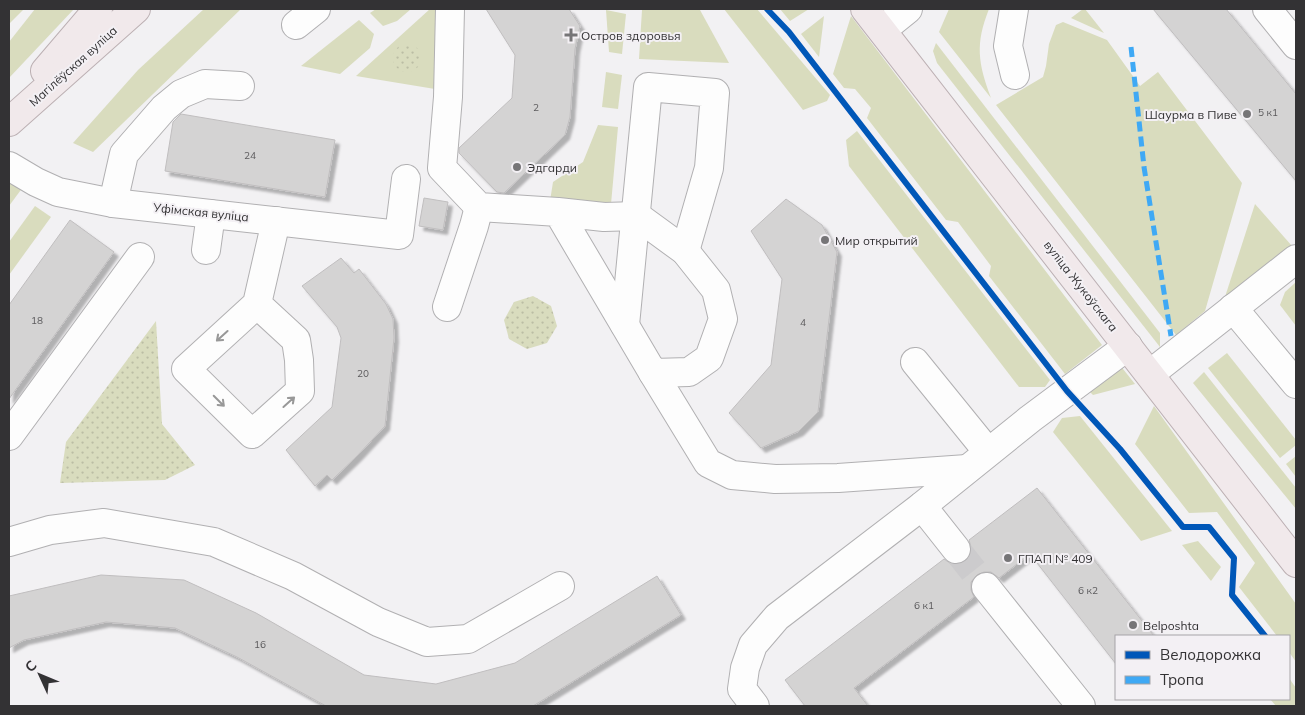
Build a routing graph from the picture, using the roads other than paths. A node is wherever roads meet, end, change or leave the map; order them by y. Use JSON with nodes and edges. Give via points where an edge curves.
{"nodes":[{"id":1,"x":136,"y":9,"type":"edge"},
{"id":2,"x":450,"y":9,"type":"edge"},
{"id":3,"x":865,"y":9,"type":"edge"},
{"id":4,"x":908,"y":9,"type":"edge"},
{"id":5,"x":1014,"y":9,"type":"edge"},
{"id":6,"x":1267,"y":9,"type":"edge"},
{"id":7,"x":94,"y":12,"type":"edge"},
{"id":8,"x":882,"y":30,"type":"junction"},
{"id":9,"x":1296,"y":45,"type":"edge"},
{"id":10,"x":1015,"y":75,"type":"dead end"},
{"id":11,"x":240,"y":86,"type":"dead end"},
{"id":12,"x":9,"y":114,"type":"edge"},
{"id":13,"x":9,"y":122,"type":"edge"},
{"id":14,"x":9,"y":166,"type":"edge"},
{"id":15,"x":406,"y":179,"type":"dead end"},
{"id":16,"x":113,"y":203,"type":"junction"},
{"id":17,"x":479,"y":207,"type":"junction"},
{"id":18,"x":558,"y":212,"type":"junction"},
{"id":19,"x":210,"y":214,"type":"junction"},
{"id":20,"x":637,"y":216,"type":"junction"},
{"id":21,"x":276,"y":221,"type":"junction"},
{"id":22,"x":206,"y":250,"type":"dead end"},
{"id":23,"x":685,"y":251,"type":"junction"},
{"id":24,"x":140,"y":258,"type":"dead end"},
{"id":25,"x":1296,"y":259,"type":"edge"},
{"id":26,"x":257,"y":304,"type":"junction"},
{"id":27,"x":447,"y":307,"type":"dead end"},
{"id":28,"x":1233,"y":308,"type":"junction"},
{"id":29,"x":625,"y":325,"type":"junction"},
{"id":30,"x":1128,"y":346,"type":"junction"},
{"id":31,"x":915,"y":362,"type":"dead end"},
{"id":32,"x":653,"y":373,"type":"junction"},
{"id":33,"x":1150,"y":374,"type":"junction"},
{"id":34,"x":1296,"y":384,"type":"edge"},
{"id":35,"x":9,"y":436,"type":"edge"},
{"id":36,"x":988,"y":452,"type":"junction"},
{"id":37,"x":967,"y":469,"type":"junction"},
{"id":38,"x":922,"y":506,"type":"junction"},
{"id":39,"x":9,"y":542,"type":"edge"},
{"id":40,"x":956,"y":549,"type":"tunnel mouth"},
{"id":41,"x":1296,"y":563,"type":"edge"},
{"id":42,"x":560,"y":586,"type":"dead end"},
{"id":43,"x":986,"y":587,"type":"tunnel mouth"},
{"id":44,"x":755,"y":706,"type":"edge"},
{"id":45,"x":1081,"y":706,"type":"edge"}],
"edges":[{"from":1,"to":13,"type":"main road","name":"Магілёўская вуліца"},
{"from":2,"to":17,"type":"lane","via":[[449,83],[442,168]]},
{"from":3,"to":8,"type":"main road","name":"вуліца Жукоўскага"},
{"from":4,"to":8,"type":"lane"},
{"from":5,"to":10,"type":"lane","via":[[1008,46]]},
{"from":6,"to":9,"type":"lane"},
{"from":7,"to":12,"type":"main road","name":"Магілёўская вуліца"},
{"from":8,"to":30,"type":"main road","name":"вуліца Жукоўскага"},
{"from":11,"to":16,"type":"lane","via":[[205,84],[181,94],[164,108],[124,154]]},
{"from":14,"to":16,"type":"lane","name":"Уфімская вуліца","via":[[58,192]]},
{"from":15,"to":21,"type":"lane","name":"Уфімская вуліца","via":[[399,235]]},
{"from":16,"to":19,"type":"lane","name":"Уфімская вуліца"},
{"from":17,"to":18,"type":"lane"},
{"from":17,"to":27,"type":"lane"},
{"from":18,"to":20,"type":"lane","via":[[604,217]]},
{"from":18,"to":29,"type":"lane"},
{"from":19,"to":21,"type":"lane","name":"Уфімская вуліца"},
{"from":19,"to":22,"type":"lane"},
{"from":20,"to":23,"type":"lane"},
{"from":20,"to":23,"type":"lane","via":[[648,87],[715,93],[708,168]]},
{"from":20,"to":29,"type":"lane"},
{"from":21,"to":26,"type":"lane"},
{"from":23,"to":32,"type":"lane","via":[[716,290],[723,320],[709,358],[689,372]]},
{"from":24,"to":35,"type":"lane"},
{"from":25,"to":28,"type":"lane"},
{"from":26,"to":26,"type":"lane","one_way":true,"via":[[186,368],[252,434],[300,392],[296,340]]},
{"from":28,"to":33,"type":"lane"},
{"from":28,"to":34,"type":"lane"},
{"from":29,"to":32,"type":"lane"},
{"from":30,"to":33,"type":"main road","name":"вуліца Жукоўскага"},
{"from":30,"to":36,"type":"lane"},
{"from":31,"to":36,"type":"lane"},
{"from":32,"to":37,"type":"lane","via":[[708,463],[732,475],[775,479],[838,478]]},
{"from":33,"to":41,"type":"main road","name":"вуліца Жукоўскага"},
{"from":36,"to":37,"type":"lane"},
{"from":37,"to":38,"type":"lane"},
{"from":38,"to":40,"type":"lane"},
{"from":38,"to":44,"type":"lane","via":[[777,617],[753,645],[744,668],[742,689]]},
{"from":39,"to":42,"type":"lane","via":[[50,530],[104,523],[214,542],[293,576],[378,622],[426,642],[468,639]]},
{"from":43,"to":45,"type":"lane"}]}
